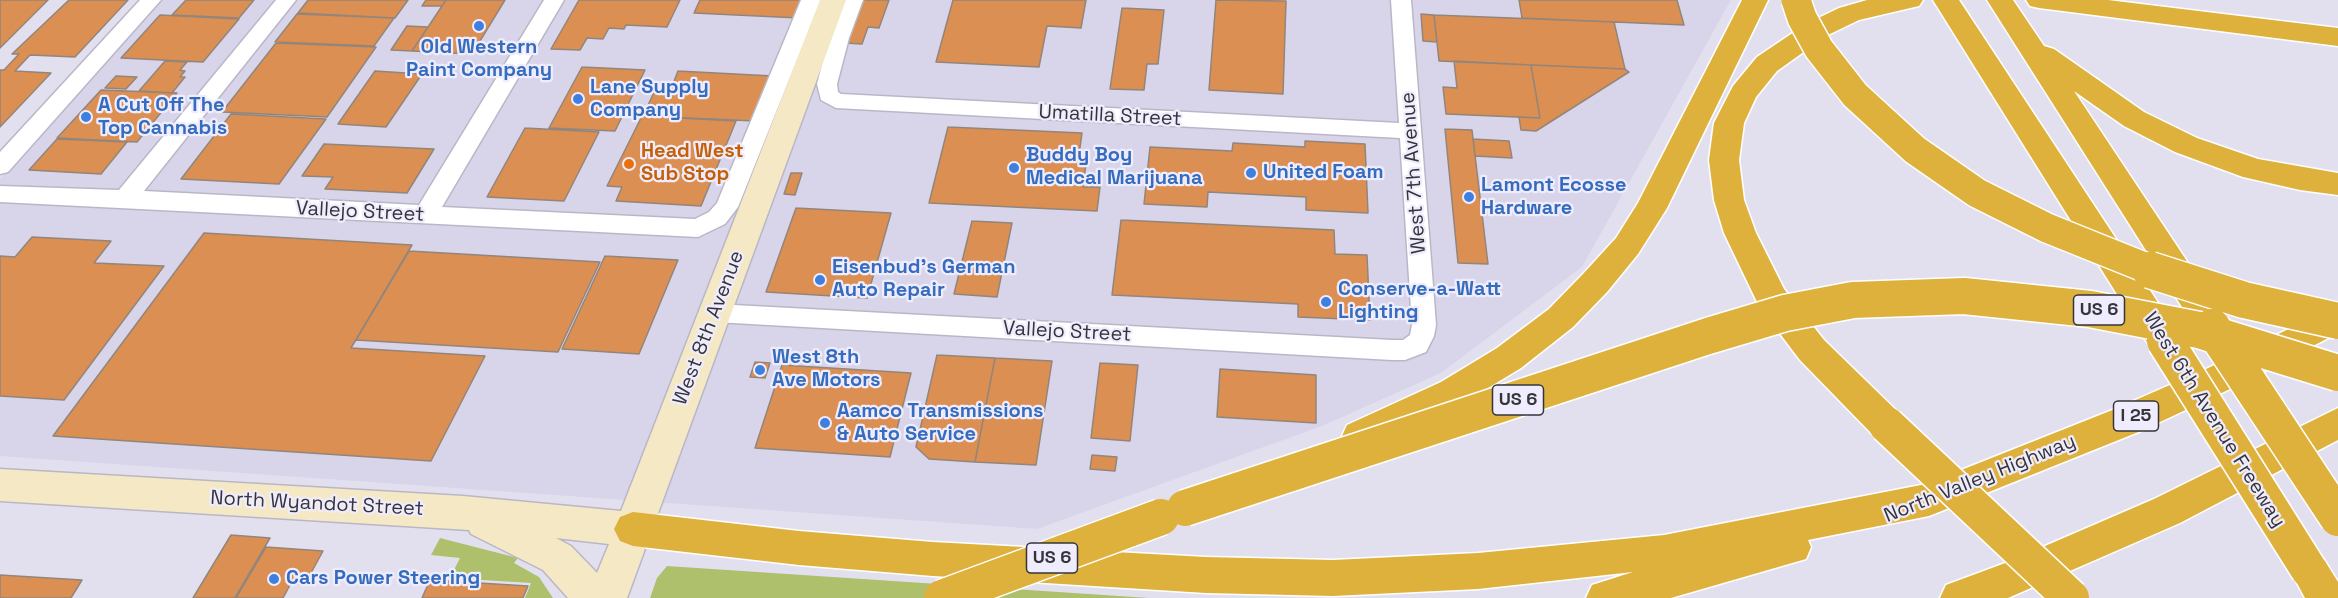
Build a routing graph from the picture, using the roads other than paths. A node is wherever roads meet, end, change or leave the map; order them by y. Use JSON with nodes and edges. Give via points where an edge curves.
{"nodes":[{"id":1,"x":151,"y":0,"type":"edge"},
{"id":2,"x":286,"y":0,"type":"edge"},
{"id":3,"x":554,"y":0,"type":"edge"},
{"id":4,"x":811,"y":0,"type":"edge"},
{"id":5,"x":833,"y":0,"type":"edge"},
{"id":6,"x":853,"y":0,"type":"edge"},
{"id":7,"x":1401,"y":0,"type":"edge"},
{"id":8,"x":1755,"y":0,"type":"edge"},
{"id":9,"x":1796,"y":0,"type":"edge"},
{"id":10,"x":1910,"y":0,"type":"edge"},
{"id":11,"x":1946,"y":0,"type":"edge"},
{"id":12,"x":2000,"y":0,"type":"edge"},
{"id":13,"x":2039,"y":0,"type":"edge"},
{"id":14,"x":2338,"y":38,"type":"edge"},
{"id":15,"x":2024,"y":39,"type":"junction"},
{"id":16,"x":820,"y":68,"type":"junction"},
{"id":17,"x":1411,"y":131,"type":"junction"},
{"id":18,"x":0,"y":166,"type":"edge"},
{"id":19,"x":2338,"y":183,"type":"edge"},
{"id":20,"x":0,"y":195,"type":"edge"},
{"id":21,"x":125,"y":199,"type":"junction"},
{"id":22,"x":425,"y":215,"type":"junction"},
{"id":23,"x":715,"y":313,"type":"junction"},
{"id":24,"x":2338,"y":320,"type":"edge"},
{"id":25,"x":1417,"y":345,"type":"joint"},
{"id":26,"x":2338,"y":373,"type":"edge"},
{"id":27,"x":2338,"y":423,"type":"edge"},
{"id":28,"x":0,"y":485,"type":"edge"},
{"id":29,"x":1929,"y":500,"type":"junction"},
{"id":30,"x":1185,"y":508,"type":"junction"},
{"id":31,"x":463,"y":513,"type":"junction"},
{"id":32,"x":2338,"y":518,"type":"edge"},
{"id":33,"x":633,"y":529,"type":"junction"},
{"id":34,"x":2317,"y":584,"type":"edge"},
{"id":35,"x":588,"y":598,"type":"edge"},
{"id":36,"x":607,"y":598,"type":"edge"},
{"id":37,"x":942,"y":598,"type":"edge"},
{"id":38,"x":1606,"y":598,"type":"edge"},
{"id":39,"x":1960,"y":598,"type":"edge"},
{"id":40,"x":2071,"y":598,"type":"edge"}],
"edges":[{"from":1,"to":18,"type":"street"},
{"from":2,"to":21,"type":"street"},
{"from":3,"to":22,"type":"street"},
{"from":4,"to":22,"type":"street","name":"Vallejo Street","via":[[734,191],[717,219],[698,228],[683,228]]},
{"from":5,"to":16,"type":"main road","name":"West 8th Avenue"},
{"from":6,"to":16,"type":"street","via":[[839,38]]},
{"from":7,"to":17,"type":"street","name":"West 7th Avenue"},
{"from":8,"to":30,"type":"highway","bridge":true,"via":[[1651,208],[1614,262],[1561,318],[1509,358],[1453,392],[1372,432]]},
{"from":9,"to":24,"type":"highway","bridge":true,"via":[[1819,49],[1855,95],[1915,150],[1970,188],[2040,225],[2148,269],[2244,300]]},
{"from":10,"to":40,"type":"highway","bridge":true,"via":[[1849,14],[1816,30],[1767,64],[1743,93],[1729,123],[1724,160],[1730,200],[1740,233],[1772,297],[1812,350]]},
{"from":11,"to":34,"type":"highway","name":"West 6th Avenue Freeway","bridge":true},
{"from":12,"to":15,"type":"highway"},
{"from":13,"to":14,"type":"highway"},
{"from":15,"to":19,"type":"highway","via":[[2112,105],[2186,145],[2254,169]]},
{"from":15,"to":32,"type":"highway","bridge":true},
{"from":16,"to":17,"type":"street","name":"Umatilla Street","via":[[828,95],[843,103]]},
{"from":16,"to":23,"type":"main road","name":"West 8th Avenue"},
{"from":17,"to":25,"type":"street","name":"West 7th Avenue","via":[[1424,325]]},
{"from":20,"to":21,"type":"street","name":"Vallejo Street"},
{"from":21,"to":22,"type":"street","name":"Vallejo Street"},
{"from":23,"to":25,"type":"street","name":"Vallejo Street","via":[[1392,351]]},
{"from":23,"to":33,"type":"main road","name":"West 8th Avenue"},
{"from":24,"to":29,"type":"highway","name":"North Valley Highway","number":"I 25","via":[[2128,420]]},
{"from":26,"to":30,"type":"highway","number":"US 6","bridge":true,"via":[[2199,330],[2081,307],[1964,296],[1853,300],[1739,326]]},
{"from":27,"to":39,"type":"highway","via":[[2167,511]]},
{"from":28,"to":31,"type":"main road","name":"North Wyandot Street"},
{"from":29,"to":33,"type":"highway","via":[[1664,552],[1478,571],[1333,578],[1206,575],[933,559]]},
{"from":29,"to":38,"type":"highway","name":"North Valley Highway","number":"I 25","via":[[1802,544]]},
{"from":30,"to":37,"type":"highway","number":"US 6","bridge":true},
{"from":31,"to":33,"type":"main road","name":"North Wyandot Street"},
{"from":31,"to":35,"type":"main road","via":[[557,558],[582,583]]},
{"from":33,"to":36,"type":"main road","name":"West 8th Avenue"}]}
